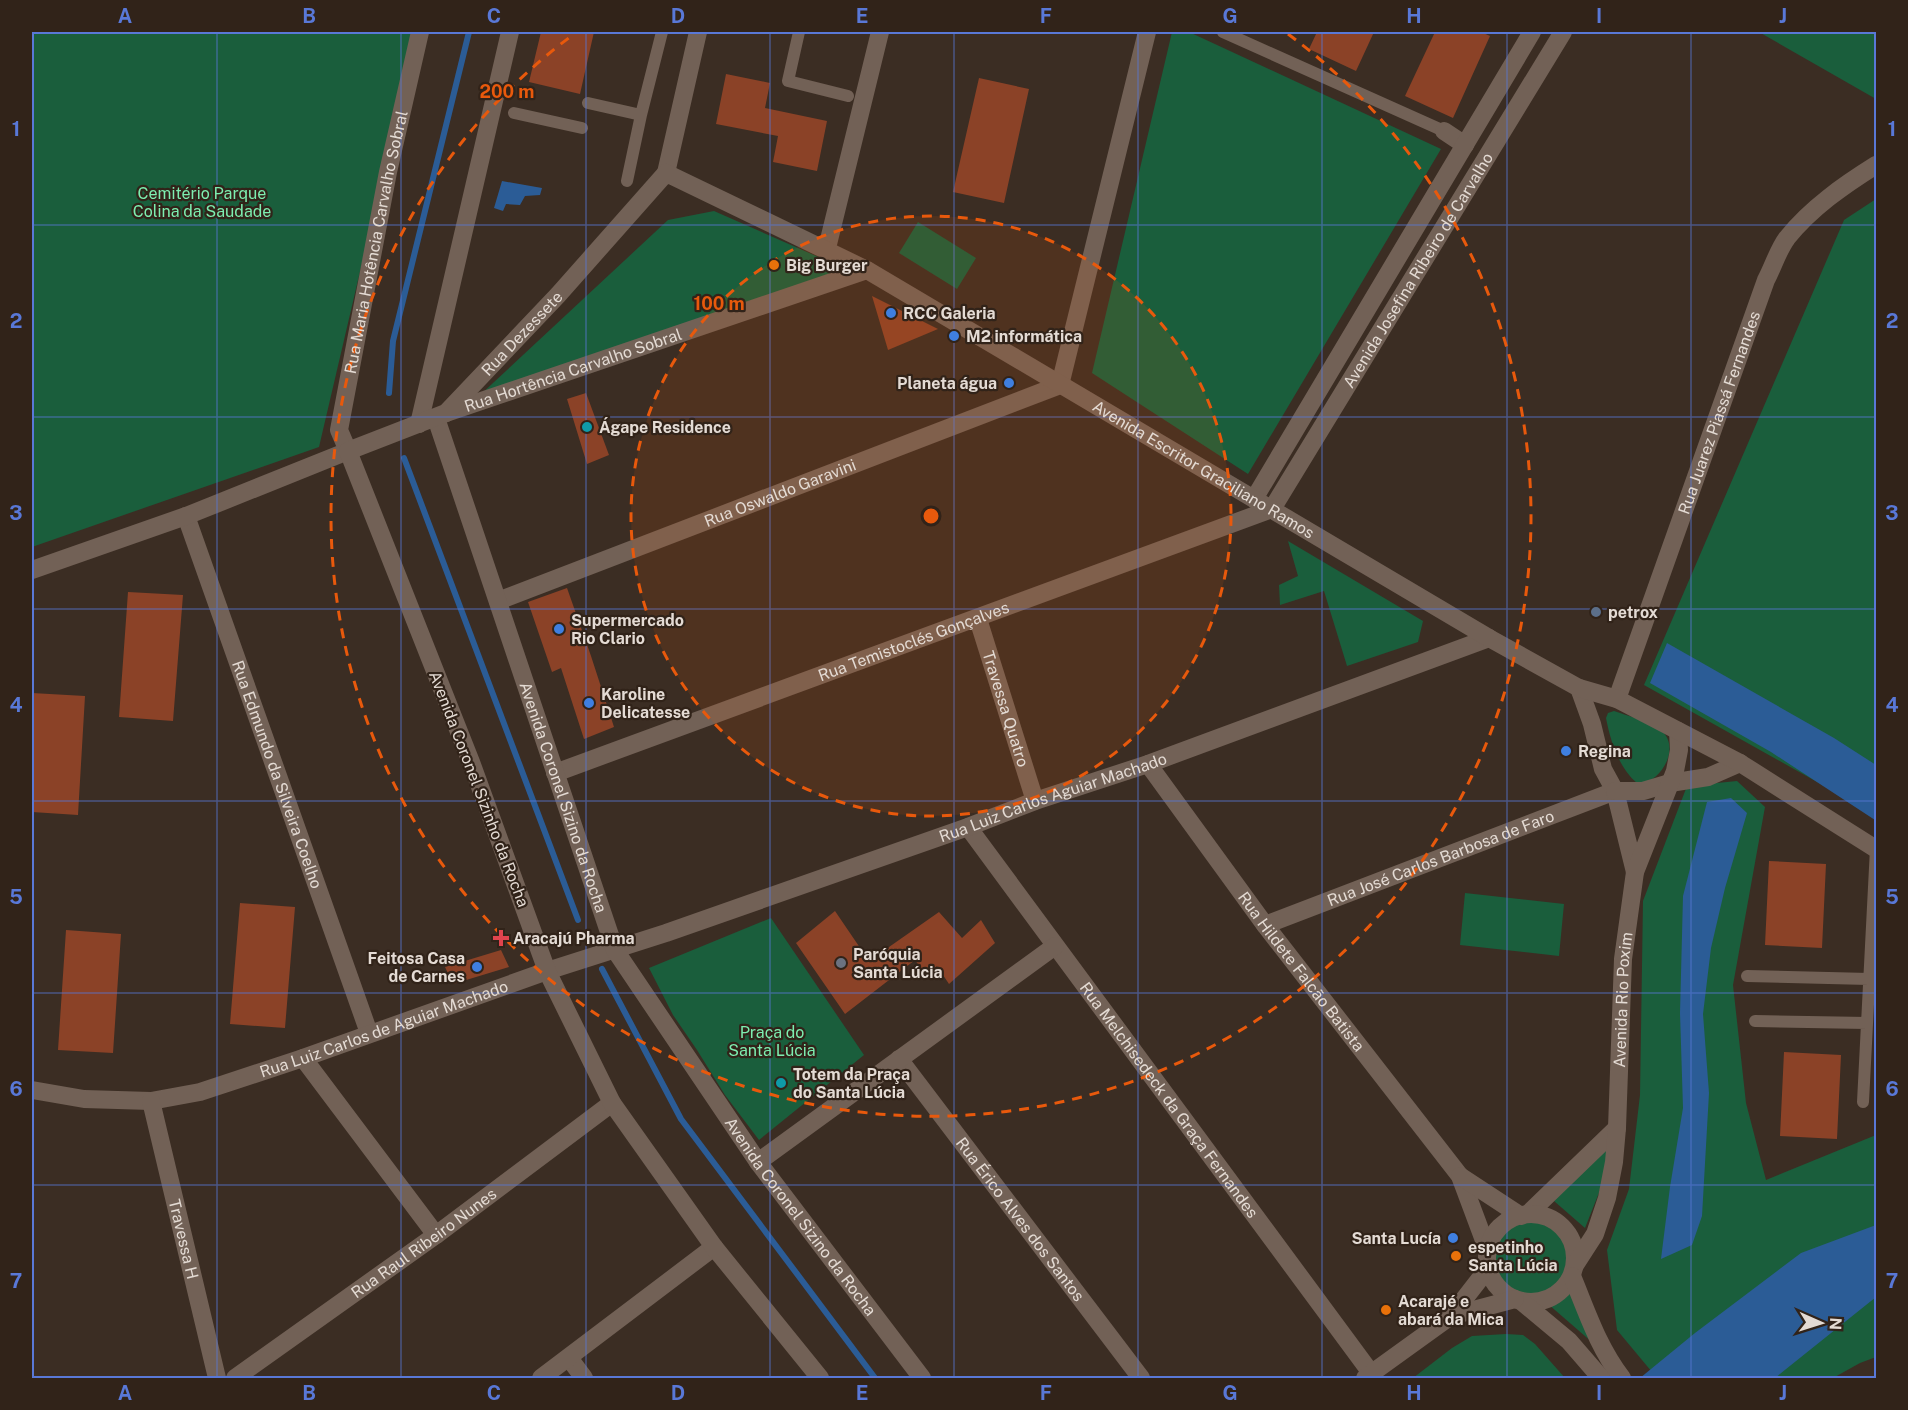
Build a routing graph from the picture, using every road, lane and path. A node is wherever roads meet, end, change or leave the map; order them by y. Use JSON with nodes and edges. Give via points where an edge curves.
{"nodes":[{"id":1,"x":420,"y":32,"type":"edge"},
{"id":2,"x":510,"y":32,"type":"edge"},
{"id":3,"x":662,"y":32,"type":"edge"},
{"id":4,"x":698,"y":32,"type":"edge"},
{"id":5,"x":800,"y":32,"type":"edge"},
{"id":6,"x":880,"y":32,"type":"edge"},
{"id":7,"x":1147,"y":32,"type":"edge"},
{"id":8,"x":1223,"y":32,"type":"edge"},
{"id":9,"x":1532,"y":32,"type":"edge"},
{"id":10,"x":1563,"y":32,"type":"edge"},
{"id":11,"x":856,"y":97,"type":"junction"},
{"id":12,"x":588,"y":103,"type":"dead end"},
{"id":13,"x":514,"y":113,"type":"dead end"},
{"id":14,"x":641,"y":116,"type":"junction"},
{"id":15,"x":582,"y":128,"type":"dead end"},
{"id":16,"x":1444,"y":131,"type":"joint"},
{"id":17,"x":1465,"y":145,"type":"junction"},
{"id":18,"x":1876,"y":165,"type":"edge"},
{"id":19,"x":666,"y":173,"type":"junction"},
{"id":20,"x":627,"y":181,"type":"dead end"},
{"id":21,"x":826,"y":248,"type":"junction"},
{"id":22,"x":867,"y":270,"type":"junction"},
{"id":23,"x":1060,"y":385,"type":"junction"},
{"id":24,"x":434,"y":418,"type":"junction"},
{"id":25,"x":348,"y":451,"type":"junction"},
{"id":26,"x":1254,"y":499,"type":"junction"},
{"id":27,"x":1272,"y":509,"type":"junction"},
{"id":28,"x":186,"y":516,"type":"junction"},
{"id":29,"x":32,"y":570,"type":"edge"},
{"id":30,"x":498,"y":601,"type":"junction"},
{"id":31,"x":978,"y":619,"type":"junction"},
{"id":32,"x":1489,"y":638,"type":"junction"},
{"id":33,"x":1579,"y":688,"type":"junction"},
{"id":34,"x":1617,"y":699,"type":"junction"},
{"id":35,"x":1592,"y":724,"type":"junction"},
{"id":36,"x":1678,"y":731,"type":"junction"},
{"id":37,"x":1740,"y":763,"type":"junction"},
{"id":38,"x":1148,"y":764,"type":"junction"},
{"id":39,"x":555,"y":772,"type":"junction"},
{"id":40,"x":1670,"y":783,"type":"junction"},
{"id":41,"x":1615,"y":791,"type":"junction"},
{"id":42,"x":1035,"y":801,"type":"junction"},
{"id":43,"x":968,"y":827,"type":"junction"},
{"id":44,"x":1876,"y":848,"type":"edge"},
{"id":45,"x":1635,"y":872,"type":"junction"},
{"id":46,"x":1265,"y":925,"type":"junction"},
{"id":47,"x":1055,"y":946,"type":"junction"},
{"id":48,"x":615,"y":950,"type":"junction"},
{"id":49,"x":547,"y":971,"type":"junction"},
{"id":50,"x":1747,"y":976,"type":"dead end"},
{"id":51,"x":1869,"y":979,"type":"junction"},
{"id":52,"x":1872,"y":1004,"type":"edge"},
{"id":53,"x":1755,"y":1021,"type":"dead end"},
{"id":54,"x":1867,"y":1023,"type":"junction"},
{"id":55,"x":369,"y":1033,"type":"junction"},
{"id":56,"x":303,"y":1058,"type":"junction"},
{"id":57,"x":899,"y":1059,"type":"junction"},
{"id":58,"x":32,"y":1090,"type":"edge"},
{"id":59,"x":151,"y":1101,"type":"junction"},
{"id":60,"x":1863,"y":1102,"type":"dead end"},
{"id":61,"x":612,"y":1103,"type":"junction"},
{"id":62,"x":1617,"y":1128,"type":"junction"},
{"id":63,"x":758,"y":1162,"type":"junction"},
{"id":64,"x":1460,"y":1176,"type":"junction"},
{"id":65,"x":1524,"y":1215,"type":"junction"},
{"id":66,"x":436,"y":1235,"type":"junction"},
{"id":67,"x":714,"y":1247,"type":"junction"},
{"id":68,"x":1488,"y":1259,"type":"junction"},
{"id":69,"x":1573,"y":1270,"type":"junction"},
{"id":70,"x":1518,"y":1300,"type":"junction"},
{"id":71,"x":1451,"y":1316,"type":"junction"},
{"id":72,"x":569,"y":1358,"type":"junction"},
{"id":73,"x":1600,"y":1368,"type":"edge"},
{"id":74,"x":1368,"y":1376,"type":"edge"},
{"id":75,"x":216,"y":1378,"type":"edge"},
{"id":76,"x":235,"y":1378,"type":"edge"},
{"id":77,"x":541,"y":1378,"type":"edge"},
{"id":78,"x":584,"y":1378,"type":"edge"},
{"id":79,"x":820,"y":1378,"type":"edge"},
{"id":80,"x":922,"y":1378,"type":"edge"},
{"id":81,"x":1141,"y":1378,"type":"edge"},
{"id":82,"x":1622,"y":1378,"type":"edge"}],
"edges":[{"from":1,"to":25,"type":"street","name":"Rua Maria Hotência Carvalho Sobral","via":[[388,172],[339,430]]},
{"from":2,"to":24,"type":"street"},
{"from":3,"to":14,"type":"lane"},
{"from":4,"to":19,"type":"street"},
{"from":5,"to":11,"type":"lane","via":[[788,81]]},
{"from":6,"to":11,"type":"street"},
{"from":7,"to":23,"type":"street"},
{"from":8,"to":16,"type":"lane"},
{"from":9,"to":17,"type":"street","name":"Avenida Josefina Ribeiro de Carvalho"},
{"from":10,"to":27,"type":"street","name":"Avenida Josefina Ribeiro de Carvalho"},
{"from":11,"to":21,"type":"street"},
{"from":12,"to":14,"type":"lane"},
{"from":13,"to":15,"type":"lane"},
{"from":14,"to":20,"type":"lane"},
{"from":16,"to":17,"type":"street"},
{"from":17,"to":26,"type":"street","name":"Avenida Josefina Ribeiro de Carvalho"},
{"from":18,"to":34,"type":"street","name":"Rua Juarez Piassá Fernandes","via":[[1817,207],[1786,240],[1762,291]]},
{"from":19,"to":21,"type":"street","name":"Avenida Escritor Graciliano Ramos"},
{"from":19,"to":24,"type":"street","name":"Rua Dezessete","via":[[566,286]]},
{"from":21,"to":22,"type":"street","name":"Avenida Escritor Graciliano Ramos"},
{"from":22,"to":23,"type":"street","name":"Avenida Escritor Graciliano Ramos"},
{"from":22,"to":24,"type":"street","name":"Rua Hortência Carvalho Sobral"},
{"from":23,"to":26,"type":"street","name":"Avenida Escritor Graciliano Ramos"},
{"from":23,"to":30,"type":"street","name":"Rua Oswaldo Garavini"},
{"from":24,"to":25,"type":"street","name":"Rua Dezessete"},
{"from":24,"to":30,"type":"street","name":"Avenida Coronel Sizino da Rocha"},
{"from":25,"to":28,"type":"street"},
{"from":25,"to":49,"type":"street","name":"Avenida Coronel Sizinho da Rocha","via":[[471,762]]},
{"from":26,"to":27,"type":"street","name":"Avenida Escritor Graciliano Ramos"},
{"from":27,"to":31,"type":"street","name":"Rua Temistoclés Gonçalves"},
{"from":27,"to":32,"type":"street","name":"Avenida Escritor Graciliano Ramos"},
{"from":28,"to":29,"type":"street"},
{"from":28,"to":55,"type":"street","name":"Rua Edmundo da Silveira Coelho"},
{"from":30,"to":39,"type":"street","name":"Avenida Coronel Sizino da Rocha"},
{"from":31,"to":39,"type":"street","name":"Rua Temistoclés Gonçalves"},
{"from":31,"to":42,"type":"street","name":"Travessa Quatro"},
{"from":32,"to":33,"type":"street","name":"Avenida Escritor Graciliano Ramos"},
{"from":32,"to":38,"type":"street","name":"Rua Luiz Carlos Aguiar Machado"},
{"from":33,"to":34,"type":"street","name":"Avenida Escritor Graciliano Ramos"},
{"from":33,"to":35,"type":"street","name":"Avenida Rio Poxim"},
{"from":34,"to":35,"type":"street","via":[[1599,706]]},
{"from":34,"to":36,"type":"street","name":"Avenida Escritor Graciliano Ramos"},
{"from":35,"to":41,"type":"street","name":"Avenida Rio Poxim","via":[[1603,769]]},
{"from":36,"to":37,"type":"street","name":"Avenida Escritor Graciliano Ramos"},
{"from":36,"to":40,"type":"street","name":"Avenida Rio Poxim","via":[[1679,750]]},
{"from":37,"to":40,"type":"street","via":[[1708,777]]},
{"from":37,"to":44,"type":"street","name":"Avenida Escritor Graciliano Ramos"},
{"from":38,"to":42,"type":"street","name":"Rua Luiz Carlos Aguiar Machado"},
{"from":38,"to":46,"type":"street","name":"Rua Hildete Falcão Batista"},
{"from":39,"to":48,"type":"street","name":"Avenida Coronel Sizino da Rocha"},
{"from":40,"to":41,"type":"street","via":[[1643,791]]},
{"from":40,"to":45,"type":"street","name":"Avenida Rio Poxim"},
{"from":41,"to":45,"type":"street","name":"Avenida Rio Poxim"},
{"from":41,"to":46,"type":"street","name":"Rua José Carlos Barbosa de Faro"},
{"from":42,"to":43,"type":"street","name":"Rua Luiz Carlos Aguiar Machado"},
{"from":43,"to":47,"type":"street","name":"Rua Melchisedeck da Graça Fernandes"},
{"from":43,"to":48,"type":"street","name":"Rua Luiz Carlos Aguiar Machado"},
{"from":44,"to":51,"type":"lane"},
{"from":45,"to":62,"type":"street","name":"Avenida Rio Poxim","via":[[1623,959]]},
{"from":46,"to":64,"type":"street","name":"Rua Hildete Falcão Batista"},
{"from":47,"to":57,"type":"street"},
{"from":47,"to":74,"type":"street","name":"Rua Melchisedeck da Graça Fernandes"},
{"from":48,"to":49,"type":"street","name":"Rua Luiz Carlos de Aguiar Machado"},
{"from":48,"to":63,"type":"street","name":"Avenida Coronel Sizino da Rocha"},
{"from":49,"to":55,"type":"street","name":"Rua Luiz Carlos de Aguiar Machado"},
{"from":49,"to":61,"type":"street","name":"Avenida Coronel Sizinho da Rocha"},
{"from":50,"to":51,"type":"lane"},
{"from":51,"to":52,"type":"lane"},
{"from":52,"to":54,"type":"lane"},
{"from":53,"to":54,"type":"lane"},
{"from":54,"to":60,"type":"lane"},
{"from":55,"to":56,"type":"street","name":"Rua Luiz Carlos de Aguiar Machado"},
{"from":56,"to":59,"type":"street","name":"Rua Luiz Carlos de Aguiar Machado","via":[[200,1092]]},
{"from":56,"to":66,"type":"street"},
{"from":57,"to":63,"type":"street"},
{"from":57,"to":81,"type":"street","name":"Rua Érico Alves dos Santos"},
{"from":58,"to":59,"type":"street","via":[[84,1099]]},
{"from":59,"to":75,"type":"street","name":"Travessa H"},
{"from":61,"to":66,"type":"street","name":"Rua Raul Ribeiro Nunes"},
{"from":61,"to":67,"type":"street","name":"Avenida Coronel Sizinho da Rocha"},
{"from":62,"to":65,"type":"street"},
{"from":62,"to":69,"type":"street","name":"Avenida Rio Poxim","via":[[1607,1198],[1594,1234]]},
{"from":63,"to":80,"type":"street","name":"Avenida Coronel Sizino da Rocha"},
{"from":64,"to":65,"type":"street","name":"Rua Hildete Falcão Batista"},
{"from":64,"to":68,"type":"street","name":"Rua Hildete Falcão Batista"},
{"from":65,"to":68,"type":"street","via":[[1500,1228],[1492,1239]]},
{"from":65,"to":69,"type":"street","via":[[1541,1215],[1564,1228],[1573,1246]]},
{"from":66,"to":76,"type":"street","name":"Rua Raul Ribeiro Nunes"},
{"from":67,"to":72,"type":"street"},
{"from":67,"to":79,"type":"street","name":"Avenida Coronel Sizinho da Rocha"},
{"from":68,"to":70,"type":"street","via":[[1493,1280]]},
{"from":68,"to":71,"type":"street"},
{"from":69,"to":70,"type":"street","via":[[1565,1286],[1545,1300]]},
{"from":69,"to":73,"type":"street"},
{"from":70,"to":71,"type":"street"},
{"from":70,"to":73,"type":"street"},
{"from":71,"to":74,"type":"street"},
{"from":72,"to":77,"type":"street"},
{"from":72,"to":78,"type":"street"},
{"from":73,"to":82,"type":"street"}]}
